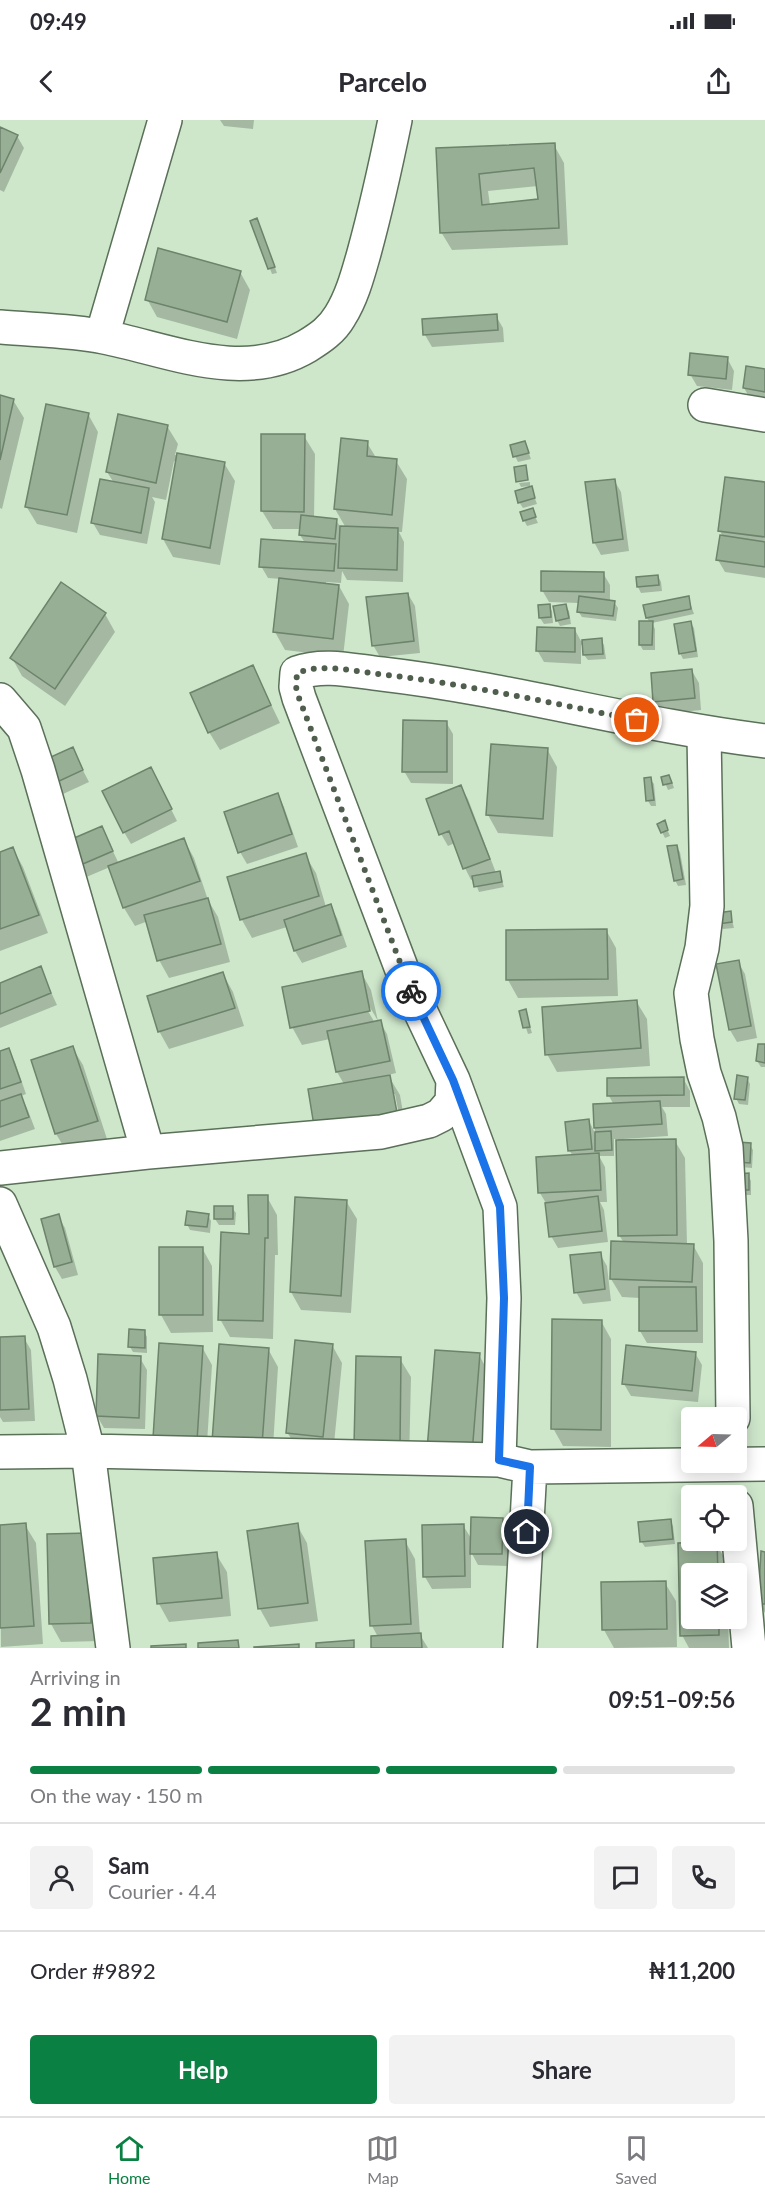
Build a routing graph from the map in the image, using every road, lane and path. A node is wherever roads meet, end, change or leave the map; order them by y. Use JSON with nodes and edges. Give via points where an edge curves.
{"nodes":[{"id":1,"x":165,"y":120,"type":"edge"},
{"id":2,"x":395,"y":120,"type":"edge"},
{"id":3,"x":0,"y":327,"type":"edge"},
{"id":4,"x":102,"y":336,"type":"junction"},
{"id":5,"x":705,"y":405,"type":"dead end"},
{"id":6,"x":765,"y":415,"type":"edge"},
{"id":7,"x":0,"y":700,"type":"edge"},
{"id":8,"x":704,"y":734,"type":"junction"},
{"id":9,"x":765,"y":741,"type":"edge"},
{"id":10,"x":453,"y":1080,"type":"junction"},
{"id":11,"x":148,"y":1152,"type":"junction"},
{"id":12,"x":0,"y":1168,"type":"edge"},
{"id":13,"x":0,"y":1203,"type":"edge"},
{"id":14,"x":733,"y":1407,"type":"edge"},
{"id":15,"x":87,"y":1451,"type":"junction"},
{"id":16,"x":0,"y":1452,"type":"edge"},
{"id":17,"x":515,"y":1463,"type":"junction"},
{"id":18,"x":765,"y":1464,"type":"edge"},
{"id":19,"x":734,"y":1474,"type":"edge"},
{"id":20,"x":740,"y":1551,"type":"edge"},
{"id":21,"x":113,"y":1648,"type":"edge"},
{"id":22,"x":520,"y":1648,"type":"edge"},
{"id":23,"x":749,"y":1648,"type":"edge"}],
"edges":[{"from":1,"to":4,"type":"street"},
{"from":2,"to":4,"type":"street","via":[[375,215],[356,280],[340,317],[324,336],[296,352],[229,364],[186,358]]},
{"from":3,"to":4,"type":"street"},
{"from":5,"to":6,"type":"street"},
{"from":7,"to":11,"type":"street","via":[[24,728],[39,770]]},
{"from":8,"to":9,"type":"street"},
{"from":8,"to":10,"type":"street","via":[[436,680],[331,668],[311,667],[297,673],[299,698],[407,982]]},
{"from":8,"to":14,"type":"street","via":[[707,906],[691,993],[704,1073],[726,1147]]},
{"from":10,"to":11,"type":"street","via":[[452,1102],[441,1115],[429,1121],[381,1132]]},
{"from":10,"to":17,"type":"street","via":[[500,1207]]},
{"from":11,"to":12,"type":"street"},
{"from":13,"to":15,"type":"street","via":[[54,1327]]},
{"from":15,"to":16,"type":"street"},
{"from":15,"to":17,"type":"street"},
{"from":15,"to":21,"type":"street"},
{"from":17,"to":19,"type":"street"},
{"from":17,"to":22,"type":"street"},
{"from":18,"to":19,"type":"street"},
{"from":20,"to":23,"type":"street"}]}
